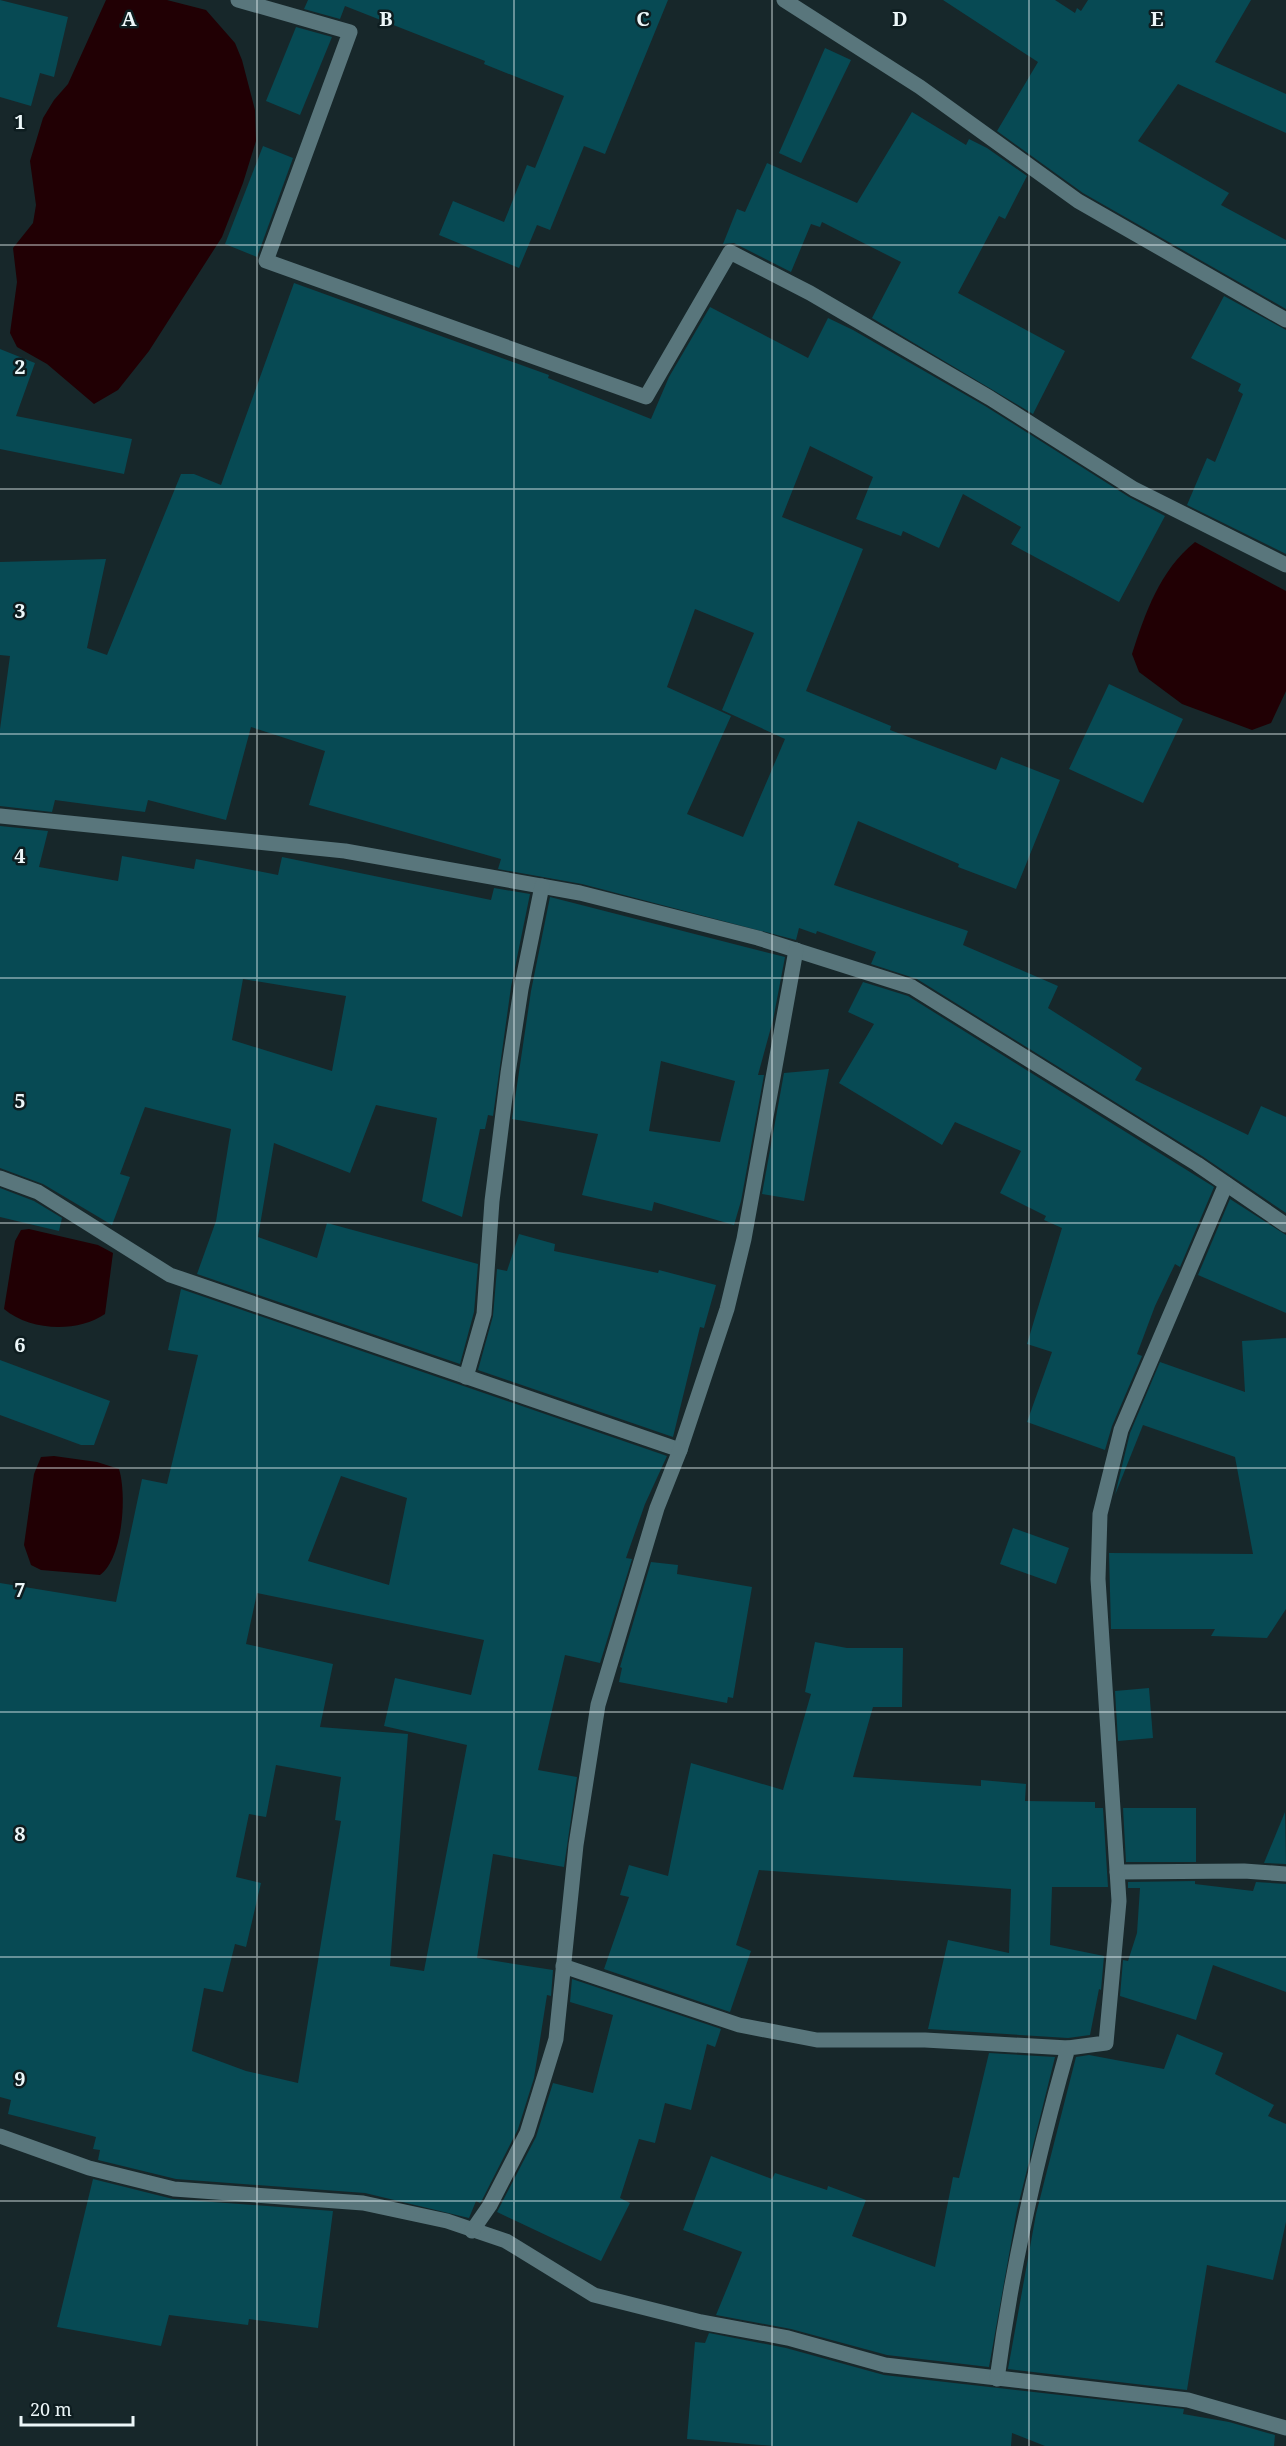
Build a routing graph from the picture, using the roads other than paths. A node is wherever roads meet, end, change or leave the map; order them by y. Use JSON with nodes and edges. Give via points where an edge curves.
{"nodes":[{"id":1,"x":238,"y":0,"type":"edge"},
{"id":2,"x":784,"y":0,"type":"edge"},
{"id":3,"x":1286,"y":320,"type":"edge"},
{"id":4,"x":1286,"y":565,"type":"edge"},
{"id":5,"x":0,"y":816,"type":"edge"},
{"id":6,"x":542,"y":886,"type":"junction"},
{"id":7,"x":796,"y":950,"type":"junction"},
{"id":8,"x":0,"y":1178,"type":"edge"},
{"id":9,"x":1226,"y":1184,"type":"junction"},
{"id":10,"x":1286,"y":1225,"type":"edge"},
{"id":11,"x":466,"y":1377,"type":"junction"},
{"id":12,"x":680,"y":1450,"type":"junction"},
{"id":13,"x":1118,"y":1872,"type":"junction"},
{"id":14,"x":1286,"y":1874,"type":"edge"},
{"id":15,"x":563,"y":1966,"type":"junction"},
{"id":16,"x":1068,"y":2048,"type":"junction"},
{"id":17,"x":0,"y":2136,"type":"edge"},
{"id":18,"x":472,"y":2231,"type":"junction"},
{"id":19,"x":997,"y":2379,"type":"junction"},
{"id":20,"x":1286,"y":2428,"type":"edge"}],
"edges":[{"from":1,"to":4,"type":"street","via":[[350,32],[266,261],[646,397],[730,252],[810,293],[990,398],[1134,489]]},
{"from":2,"to":3,"type":"street","via":[[920,87],[1078,201]]},
{"from":5,"to":6,"type":"street","via":[[345,851]]},
{"from":6,"to":7,"type":"street","via":[[580,892]]},
{"from":6,"to":11,"type":"street","via":[[507,1084],[492,1201],[484,1314]]},
{"from":7,"to":9,"type":"street","via":[[912,987]]},
{"from":7,"to":12,"type":"street","via":[[744,1239],[727,1309]]},
{"from":8,"to":11,"type":"street","via":[[39,1192],[170,1275]]},
{"from":9,"to":10,"type":"street"},
{"from":9,"to":13,"type":"street","via":[[1121,1430],[1100,1514],[1098,1579]]},
{"from":11,"to":12,"type":"street"},
{"from":12,"to":15,"type":"street","via":[[657,1508],[598,1705],[576,1845]]},
{"from":13,"to":14,"type":"street"},
{"from":13,"to":16,"type":"street","via":[[1119,1901],[1106,2043]]},
{"from":15,"to":16,"type":"street","via":[[739,2025],[817,2040],[925,2040]]},
{"from":15,"to":18,"type":"street","via":[[556,2039],[527,2133]]},
{"from":16,"to":19,"type":"street","via":[[1019,2240]]},
{"from":17,"to":18,"type":"street","via":[[88,2168],[174,2189],[363,2203],[447,2221]]},
{"from":18,"to":19,"type":"street","via":[[506,2241],[594,2295],[700,2322],[788,2338],[885,2365]]},
{"from":19,"to":20,"type":"street","via":[[1188,2400]]}]}
